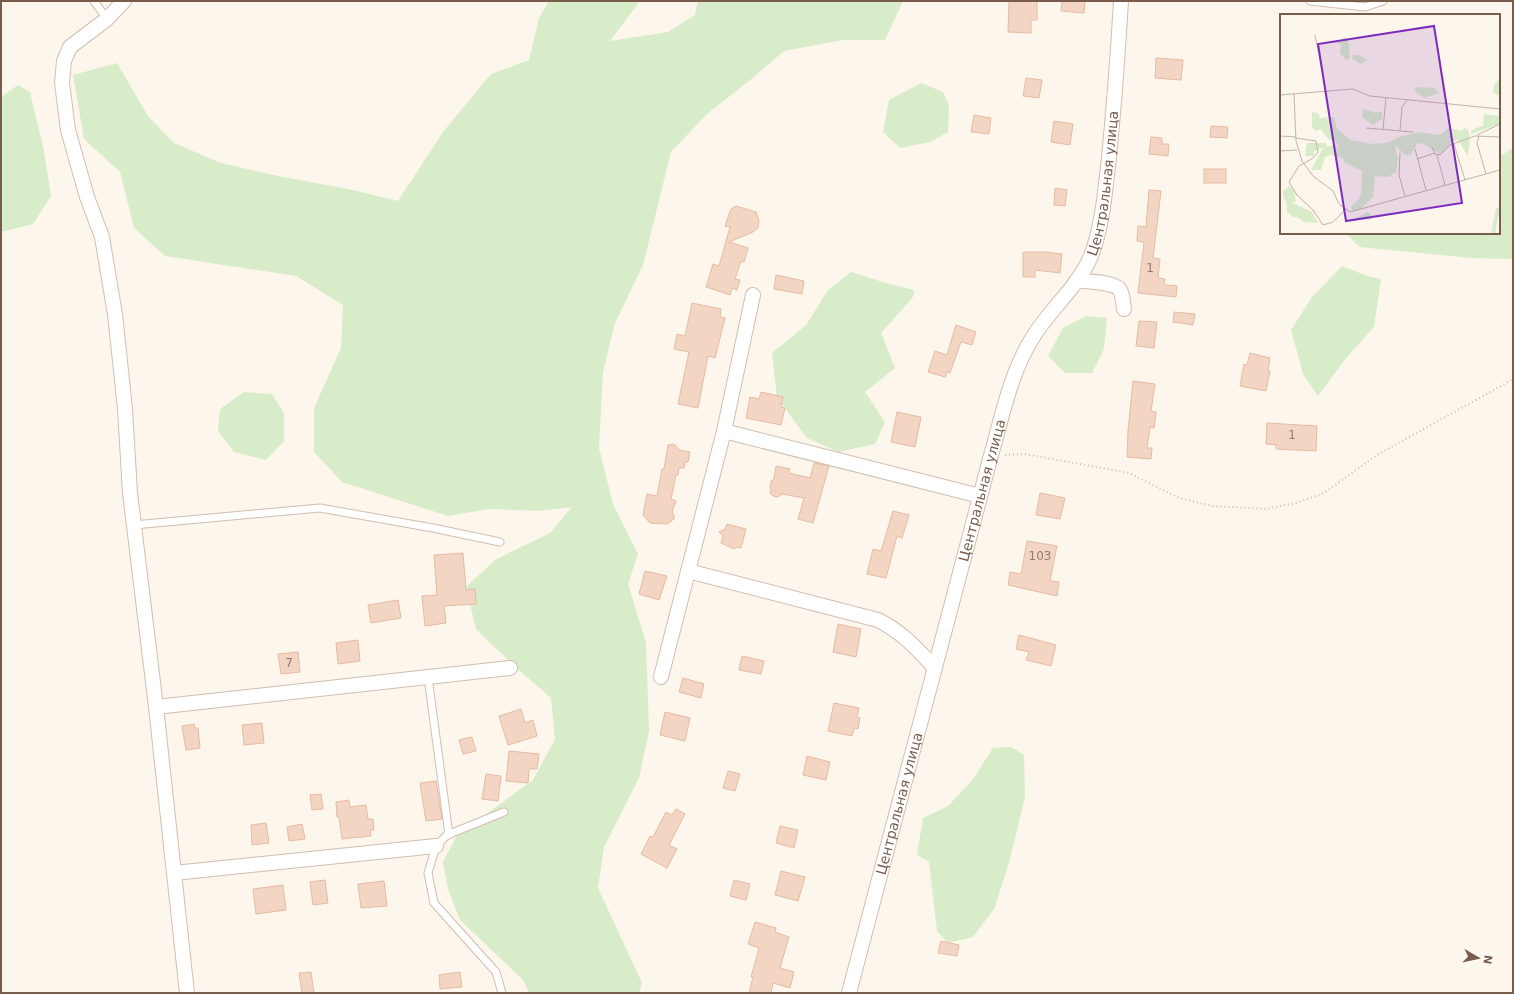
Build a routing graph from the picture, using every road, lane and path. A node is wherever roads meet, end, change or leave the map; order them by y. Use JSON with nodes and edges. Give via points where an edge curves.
{"nodes":[{"id":1,"x":94,"y":1,"type":"edge"},
{"id":2,"x":124,"y":1,"type":"edge"},
{"id":3,"x":1121,"y":1,"type":"edge"},
{"id":4,"x":1310,"y":1,"type":"edge"},
{"id":5,"x":1383,"y":1,"type":"edge"},
{"id":6,"x":107,"y":19,"type":"junction"},
{"id":7,"x":1076,"y":281,"type":"junction"},
{"id":8,"x":753,"y":295,"type":"dead end"},
{"id":9,"x":1124,"y":309,"type":"dead end"},
{"id":10,"x":1513,"y":378,"type":"edge"},
{"id":11,"x":724,"y":431,"type":"junction"},
{"id":12,"x":990,"y":459,"type":"junction"},
{"id":13,"x":980,"y":496,"type":"junction"},
{"id":14,"x":134,"y":525,"type":"junction"},
{"id":15,"x":500,"y":542,"type":"dead end"},
{"id":16,"x":688,"y":571,"type":"junction"},
{"id":17,"x":510,"y":668,"type":"dead end"},
{"id":18,"x":935,"y":668,"type":"junction"},
{"id":19,"x":428,"y":677,"type":"junction"},
{"id":20,"x":661,"y":677,"type":"dead end"},
{"id":21,"x":156,"y":707,"type":"junction"},
{"id":22,"x":504,"y":812,"type":"dead end"},
{"id":23,"x":449,"y":834,"type":"junction"},
{"id":24,"x":436,"y":846,"type":"junction"},
{"id":25,"x":174,"y":873,"type":"junction"},
{"id":26,"x":187,"y":993,"type":"edge"},
{"id":27,"x":502,"y":993,"type":"edge"},
{"id":28,"x":849,"y":993,"type":"edge"}],
"edges":[{"from":1,"to":6,"type":"lane"},
{"from":2,"to":6,"type":"street"},
{"from":3,"to":7,"type":"street","name":"Центральная улица","via":[[1117,85],[1100,223],[1090,257]]},
{"from":4,"to":5,"type":"lane","via":[[1366,7]]},
{"from":6,"to":14,"type":"street","via":[[70,47],[64,61],[62,83],[68,130],[87,197],[102,237],[111,291],[125,409]]},
{"from":7,"to":9,"type":"street","via":[[1116,287],[1120,291]]},
{"from":7,"to":12,"type":"street","name":"Центральная улица","via":[[1033,337],[1016,370]]},
{"from":8,"to":11,"type":"street"},
{"from":10,"to":12,"type":"path","via":[[1377,455],[1324,493],[1296,504],[1265,510],[1213,506],[1179,498],[1129,472],[1025,454]]},
{"from":11,"to":13,"type":"street"},
{"from":11,"to":16,"type":"street"},
{"from":12,"to":13,"type":"street","name":"Центральная улица"},
{"from":13,"to":18,"type":"street","name":"Центральная улица"},
{"from":14,"to":15,"type":"lane","via":[[320,508]]},
{"from":14,"to":21,"type":"street"},
{"from":16,"to":18,"type":"street","via":[[878,620],[908,639]]},
{"from":16,"to":20,"type":"street"},
{"from":17,"to":19,"type":"street"},
{"from":18,"to":28,"type":"street","name":"Центральная улица"},
{"from":19,"to":21,"type":"street"},
{"from":19,"to":23,"type":"lane"},
{"from":21,"to":25,"type":"street"},
{"from":22,"to":23,"type":"lane"},
{"from":23,"to":24,"type":"lane"},
{"from":24,"to":25,"type":"street"},
{"from":24,"to":27,"type":"lane","via":[[428,873],[434,903],[496,972]]},
{"from":25,"to":26,"type":"street"}]}
